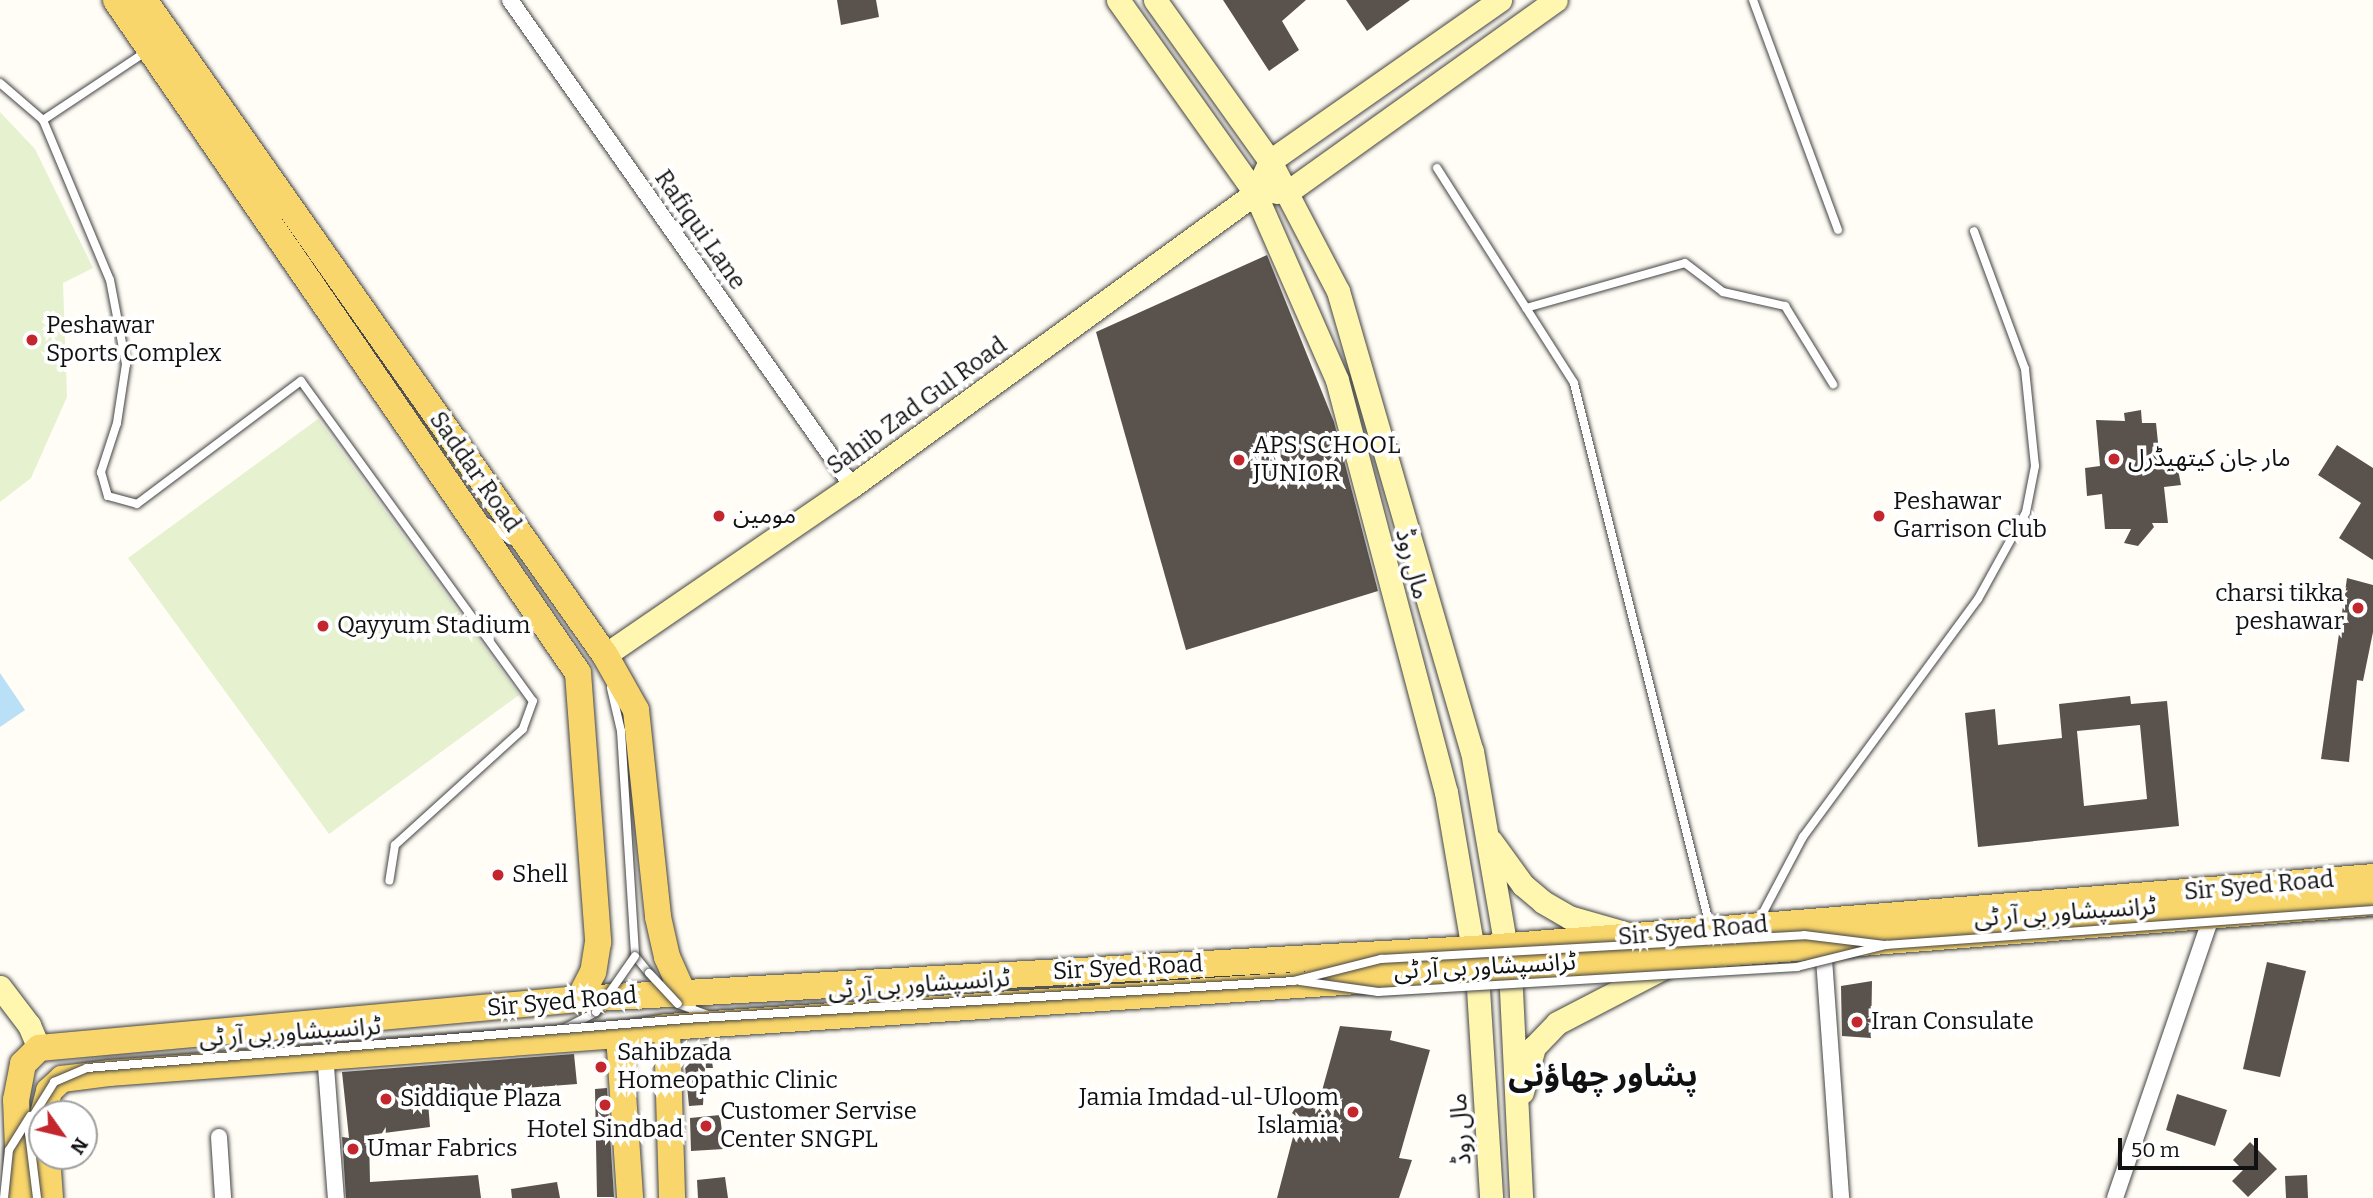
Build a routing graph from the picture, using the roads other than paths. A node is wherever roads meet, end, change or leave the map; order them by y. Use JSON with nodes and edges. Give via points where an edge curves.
{"nodes":[{"id":1,"x":116,"y":0,"type":"edge"},
{"id":2,"x":144,"y":0,"type":"edge"},
{"id":3,"x":510,"y":0,"type":"edge"},
{"id":4,"x":1118,"y":0,"type":"edge"},
{"id":5,"x":1155,"y":0,"type":"edge"},
{"id":6,"x":1500,"y":0,"type":"edge"},
{"id":7,"x":1556,"y":0,"type":"edge"},
{"id":8,"x":1753,"y":0,"type":"edge"},
{"id":9,"x":161,"y":45,"type":"junction"},
{"id":10,"x":0,"y":83,"type":"edge"},
{"id":11,"x":43,"y":120,"type":"junction"},
{"id":12,"x":1270,"y":161,"type":"junction"},
{"id":13,"x":1437,"y":168,"type":"dead end"},
{"id":14,"x":1289,"y":191,"type":"junction"},
{"id":15,"x":1255,"y":193,"type":"junction"},
{"id":16,"x":1838,"y":230,"type":"dead end"},
{"id":17,"x":1973,"y":231,"type":"dead end"},
{"id":18,"x":1526,"y":308,"type":"junction"},
{"id":19,"x":1833,"y":384,"type":"dead end"},
{"id":20,"x":482,"y":483,"type":"junction"},
{"id":21,"x":852,"y":486,"type":"junction"},
{"id":22,"x":463,"y":504,"type":"junction"},
{"id":23,"x":510,"y":540,"type":"junction"},
{"id":24,"x":526,"y":562,"type":"dead end"},
{"id":25,"x":541,"y":584,"type":"dead end"},
{"id":26,"x":548,"y":595,"type":"dead end"},
{"id":27,"x":564,"y":616,"type":"dead end"},
{"id":28,"x":571,"y":627,"type":"dead end"},
{"id":29,"x":599,"y":657,"type":"junction"},
{"id":30,"x":1487,"y":836,"type":"junction"},
{"id":31,"x":2373,"y":877,"type":"edge"},
{"id":32,"x":388,"y":881,"type":"dead end"},
{"id":33,"x":2373,"y":902,"type":"edge"},
{"id":34,"x":2373,"y":910,"type":"edge"},
{"id":35,"x":2212,"y":914,"type":"junction"},
{"id":36,"x":1755,"y":926,"type":"junction"},
{"id":37,"x":1711,"y":930,"type":"junction"},
{"id":38,"x":1636,"y":936,"type":"junction"},
{"id":39,"x":1823,"y":945,"type":"junction"},
{"id":40,"x":1886,"y":946,"type":"junction"},
{"id":41,"x":635,"y":956,"type":"junction"},
{"id":42,"x":1693,"y":956,"type":"junction"},
{"id":43,"x":1508,"y":958,"type":"junction"},
{"id":44,"x":1475,"y":961,"type":"junction"},
{"id":45,"x":1000,"y":976,"type":"junction"},
{"id":46,"x":1294,"y":981,"type":"junction"},
{"id":47,"x":0,"y":987,"type":"edge"},
{"id":48,"x":683,"y":993,"type":"junction"},
{"id":49,"x":579,"y":999,"type":"junction"},
{"id":50,"x":1002,"y":1004,"type":"junction"},
{"id":51,"x":503,"y":1007,"type":"junction"},
{"id":52,"x":714,"y":1017,"type":"junction"},
{"id":53,"x":667,"y":1027,"type":"junction"},
{"id":54,"x":559,"y":1031,"type":"junction"},
{"id":55,"x":619,"y":1035,"type":"junction"},
{"id":56,"x":505,"y":1042,"type":"junction"},
{"id":57,"x":39,"y":1048,"type":"junction"},
{"id":58,"x":325,"y":1054,"type":"junction"},
{"id":59,"x":45,"y":1100,"type":"edge"},
{"id":60,"x":45,"y":1100,"type":"edge"},
{"id":61,"x":1516,"y":1114,"type":"junction"},
{"id":62,"x":28,"y":1126,"type":"edge"},
{"id":63,"x":219,"y":1137,"type":"dead end"},
{"id":64,"x":34,"y":1170,"type":"edge"},
{"id":65,"x":48,"y":1170,"type":"edge"},
{"id":66,"x":4,"y":1198,"type":"edge"},
{"id":67,"x":20,"y":1198,"type":"edge"},
{"id":68,"x":37,"y":1198,"type":"edge"},
{"id":69,"x":50,"y":1198,"type":"edge"},
{"id":70,"x":223,"y":1198,"type":"edge"},
{"id":71,"x":336,"y":1198,"type":"edge"},
{"id":72,"x":630,"y":1198,"type":"edge"},
{"id":73,"x":672,"y":1198,"type":"edge"},
{"id":74,"x":1491,"y":1198,"type":"edge"},
{"id":75,"x":1521,"y":1198,"type":"edge"},
{"id":76,"x":1841,"y":1198,"type":"edge"},
{"id":77,"x":2115,"y":1198,"type":"edge"}],
"edges":[{"from":1,"to":9,"type":"main road","name":"Saddar Road"},
{"from":2,"to":9,"type":"main road","name":"Saddar Road"},
{"from":3,"to":21,"type":"street","name":"Rafiqui Lane"},
{"from":4,"to":15,"type":"main road","name":"مال روڈ"},
{"from":5,"to":12,"type":"main road","name":"مال روڈ"},
{"from":6,"to":12,"type":"main road","name":"Sahib Zad Gul Road"},
{"from":7,"to":14,"type":"main road"},
{"from":8,"to":16,"type":"lane"},
{"from":9,"to":11,"type":"lane"},
{"from":9,"to":20,"type":"main road","name":"Saddar Road"},
{"from":9,"to":22,"type":"main road","name":"Saddar Road"},
{"from":10,"to":11,"type":"lane"},
{"from":11,"to":32,"type":"lane","via":[[110,279],[125,364],[117,423],[101,472],[108,496],[137,504],[301,381],[533,701],[523,729],[395,845]]},
{"from":12,"to":14,"type":"main road","name":"مال روڈ"},
{"from":12,"to":15,"type":"main road","name":"Sahib Zad Gul Road"},
{"from":13,"to":18,"type":"lane"},
{"from":14,"to":15,"type":"main road"},
{"from":14,"to":30,"type":"main road","name":"مال روڈ","via":[[1338,291],[1472,751]]},
{"from":15,"to":21,"type":"main road","name":"Sahib Zad Gul Road"},
{"from":15,"to":44,"type":"main road","name":"مال روڈ","via":[[1337,380],[1446,792]]},
{"from":17,"to":36,"type":"lane","via":[[2025,369],[2035,466],[2025,512],[1978,599],[1803,837]]},
{"from":18,"to":19,"type":"lane","via":[[1685,263],[1723,292],[1785,306]]},
{"from":18,"to":37,"type":"lane","via":[[1574,383]]},
{"from":20,"to":23,"type":"lane"},
{"from":20,"to":29,"type":"main road","name":"Saddar Road"},
{"from":21,"to":29,"type":"main road","name":"Sahib Zad Gul Road"},
{"from":22,"to":23,"type":"lane"},
{"from":22,"to":49,"type":"main road","name":"Saddar Road","via":[[578,673],[598,942],[593,972]]},
{"from":23,"to":24,"type":"lane"},
{"from":25,"to":26,"type":"lane"},
{"from":27,"to":28,"type":"lane"},
{"from":29,"to":41,"type":"lane","via":[[621,730]]},
{"from":29,"to":48,"type":"main road","name":"Saddar Road","via":[[636,709],[658,917],[667,957]]},
{"from":30,"to":38,"type":"main road","via":[[1523,885],[1543,902],[1569,917]]},
{"from":30,"to":43,"type":"main road","name":"مال روڈ"},
{"from":31,"to":36,"type":"main road","name":"Sir Syed Road"},
{"from":33,"to":35,"type":"main road","name":"Sir Syed Road"},
{"from":34,"to":40,"type":"lane","name":"ٹرانسپشاور بی آر ٹی","bridge":true},
{"from":35,"to":39,"type":"main road","name":"Sir Syed Road"},
{"from":35,"to":77,"type":"street"},
{"from":36,"to":37,"type":"main road","name":"Sir Syed Road"},
{"from":37,"to":38,"type":"main road","name":"Sir Syed Road"},
{"from":38,"to":43,"type":"main road","name":"Sir Syed Road"},
{"from":39,"to":42,"type":"main road","name":"Sir Syed Road"},
{"from":39,"to":76,"type":"street"},
{"from":40,"to":46,"type":"lane","name":"ٹرانسپشاور بی آر ٹی","bridge":true,"via":[[1797,967],[1420,990],[1378,992]]},
{"from":40,"to":46,"type":"lane","name":"ٹرانسپشاور بی آر ٹی","bridge":true,"via":[[1804,934],[1395,958]]},
{"from":41,"to":52,"type":"lane","name":"ٹرانسپشاور بی آر ٹی","bridge":true,"via":[[678,1004]]},
{"from":41,"to":54,"type":"lane","name":"ٹرانسپشاور بی آر ٹی","bridge":true,"via":[[596,1012]]},
{"from":42,"to":43,"type":"main road","name":"Sir Syed Road"},
{"from":42,"to":61,"type":"main road","via":[[1601,996],[1557,1023],[1534,1047]]},
{"from":43,"to":44,"type":"main road","name":"Sir Syed Road"},
{"from":43,"to":61,"type":"main road","name":"مال روڈ"},
{"from":44,"to":45,"type":"main road","name":"Sir Syed Road"},
{"from":44,"to":50,"type":"main road","name":"Sir Syed Road"},
{"from":44,"to":74,"type":"main road","name":"مال روڈ"},
{"from":45,"to":48,"type":"main road","name":"Sir Syed Road"},
{"from":45,"to":50,"type":"main road"},
{"from":46,"to":52,"type":"lane","name":"ٹرانسپشاور بی آر ٹی","bridge":true},
{"from":47,"to":57,"type":"main road","via":[[29,1025]]},
{"from":48,"to":49,"type":"main road","name":"Sir Syed Road"},
{"from":49,"to":51,"type":"main road","name":"Sir Syed Road"},
{"from":50,"to":53,"type":"main road","name":"Sir Syed Road"},
{"from":51,"to":56,"type":"main road"},
{"from":51,"to":57,"type":"main road","name":"Sir Syed Road"},
{"from":52,"to":54,"type":"lane","name":"ٹرانسپشاور بی آر ٹی","bridge":true},
{"from":53,"to":55,"type":"main road","name":"Sir Syed Road"},
{"from":53,"to":73,"type":"main road"},
{"from":54,"to":59,"type":"lane","name":"ٹرانسپشاور بی آر ٹی","bridge":true,"via":[[87,1068],[54,1082]]},
{"from":55,"to":56,"type":"main road","name":"Sir Syed Road"},
{"from":55,"to":72,"type":"main road"},
{"from":56,"to":58,"type":"main road","name":"Sir Syed Road"},
{"from":57,"to":67,"type":"main road","via":[[23,1064],[16,1100]]},
{"from":58,"to":60,"type":"main road","name":"Sir Syed Road","via":[[62,1079]]},
{"from":58,"to":71,"type":"street"},
{"from":61,"to":75,"type":"main road","name":"مال روڈ"},
{"from":62,"to":66,"type":"lane","name":"ٹرانسپشاور بی آر ٹی","bridge":true,"via":[[9,1150]]},
{"from":63,"to":70,"type":"street"},
{"from":64,"to":68,"type":"lane","name":"ٹرانسپشاور بی آر ٹی","bridge":true},
{"from":65,"to":69,"type":"main road"}]}
